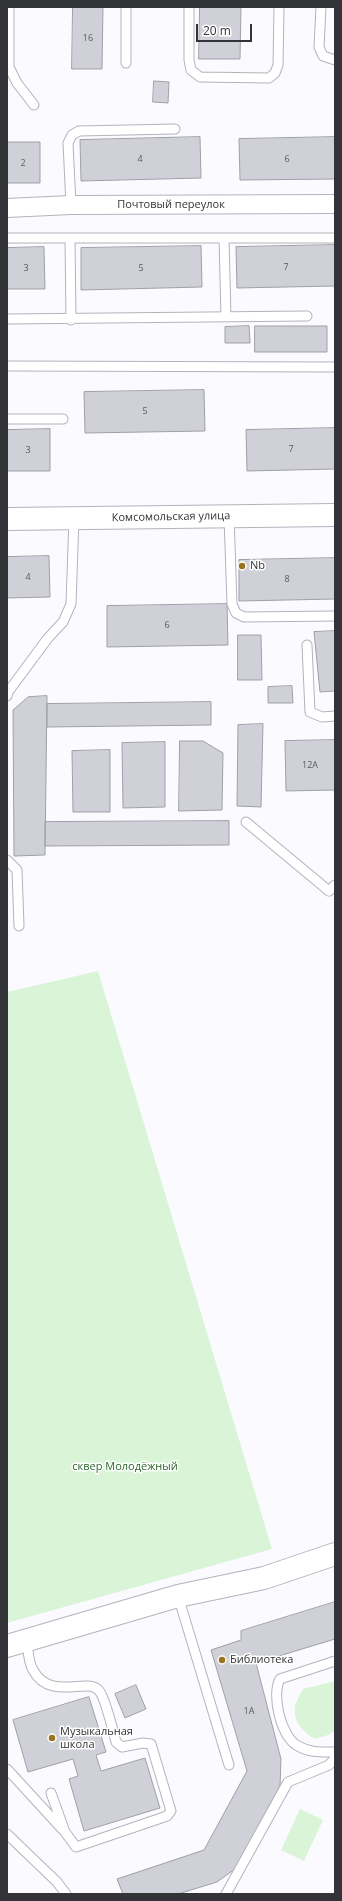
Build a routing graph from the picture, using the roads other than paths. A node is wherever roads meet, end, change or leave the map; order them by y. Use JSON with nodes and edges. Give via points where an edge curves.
{"nodes":[{"id":1,"x":9,"y":7,"type":"edge"},
{"id":2,"x":126,"y":7,"type":"edge"},
{"id":3,"x":189,"y":7,"type":"edge"},
{"id":4,"x":279,"y":7,"type":"edge"},
{"id":5,"x":321,"y":7,"type":"edge"},
{"id":6,"x":335,"y":60,"type":"edge"},
{"id":7,"x":126,"y":63,"type":"dead end"},
{"id":8,"x":34,"y":105,"type":"dead end"},
{"id":9,"x":175,"y":129,"type":"dead end"},
{"id":10,"x":335,"y":204,"type":"edge"},
{"id":11,"x":71,"y":205,"type":"junction"},
{"id":12,"x":7,"y":208,"type":"edge"},
{"id":13,"x":7,"y":238,"type":"edge"},
{"id":14,"x":70,"y":238,"type":"junction"},
{"id":15,"x":224,"y":238,"type":"junction"},
{"id":16,"x":335,"y":238,"type":"edge"},
{"id":17,"x":307,"y":316,"type":"dead end"},
{"id":18,"x":226,"y":317,"type":"junction"},
{"id":19,"x":7,"y":320,"type":"edge"},
{"id":20,"x":71,"y":320,"type":"junction"},
{"id":21,"x":7,"y":366,"type":"edge"},
{"id":22,"x":335,"y":367,"type":"edge"},
{"id":23,"x":7,"y":419,"type":"edge"},
{"id":24,"x":63,"y":419,"type":"dead end"},
{"id":25,"x":335,"y":515,"type":"edge"},
{"id":26,"x":229,"y":516,"type":"junction"},
{"id":27,"x":74,"y":518,"type":"junction"},
{"id":28,"x":7,"y":519,"type":"edge"},
{"id":29,"x":335,"y":616,"type":"edge"},
{"id":30,"x":307,"y":645,"type":"dead end"},
{"id":31,"x":7,"y":696,"type":"edge"},
{"id":32,"x":335,"y":716,"type":"edge"},
{"id":33,"x":246,"y":822,"type":"dead end"},
{"id":34,"x":7,"y":860,"type":"edge"},
{"id":35,"x":335,"y":885,"type":"edge"},
{"id":36,"x":19,"y":926,"type":"dead end"},
{"id":37,"x":335,"y":1554,"type":"edge"},
{"id":38,"x":178,"y":1596,"type":"junction"},
{"id":39,"x":17,"y":1643,"type":"edge"},
{"id":40,"x":335,"y":1661,"type":"edge"},
{"id":41,"x":335,"y":1752,"type":"edge"},
{"id":42,"x":335,"y":1758,"type":"edge"},
{"id":43,"x":229,"y":1765,"type":"dead end"},
{"id":44,"x":7,"y":1769,"type":"edge"},
{"id":45,"x":52,"y":1793,"type":"dead end"},
{"id":46,"x":65,"y":1832,"type":"junction"},
{"id":47,"x":7,"y":1834,"type":"edge"},
{"id":48,"x":66,"y":1894,"type":"edge"},
{"id":49,"x":226,"y":1894,"type":"edge"}],
"edges":[{"from":1,"to":8,"type":"lane","via":[[8,67]]},
{"from":2,"to":7,"type":"lane"},
{"from":3,"to":4,"type":"lane","via":[[190,70],[200,77],[269,78],[275,73],[278,65]]},
{"from":5,"to":6,"type":"lane","via":[[319,47],[323,56]]},
{"from":9,"to":11,"type":"lane","via":[[79,131],[72,135],[68,143]]},
{"from":10,"to":11,"type":"street","name":"Почтовый переулок"},
{"from":11,"to":12,"type":"street","name":"Почтовый переулок"},
{"from":13,"to":14,"type":"lane"},
{"from":14,"to":15,"type":"lane"},
{"from":14,"to":20,"type":"lane"},
{"from":15,"to":16,"type":"lane"},
{"from":15,"to":18,"type":"lane"},
{"from":17,"to":18,"type":"lane"},
{"from":18,"to":20,"type":"lane"},
{"from":19,"to":20,"type":"lane"},
{"from":21,"to":22,"type":"lane"},
{"from":23,"to":24,"type":"lane"},
{"from":25,"to":26,"type":"main road","name":"Комсомольская улица"},
{"from":26,"to":27,"type":"main road","name":"Комсомольская улица"},
{"from":26,"to":29,"type":"lane","via":[[232,604],[236,613],[244,617]]},
{"from":27,"to":28,"type":"main road","name":"Комсомольская улица"},
{"from":27,"to":31,"type":"lane","via":[[71,604],[63,622],[48,638]]},
{"from":30,"to":32,"type":"lane","via":[[310,712],[322,717]]},
{"from":33,"to":35,"type":"lane","via":[[329,891]]},
{"from":34,"to":36,"type":"lane","via":[[17,870]]},
{"from":37,"to":38,"type":"main road","via":[[264,1578]]},
{"from":38,"to":39,"type":"main road"},
{"from":38,"to":43,"type":"lane"},
{"from":39,"to":46,"type":"lane","via":[[43,1683],[56,1688],[92,1686],[100,1692],[116,1742],[122,1747],[151,1744],[171,1811],[167,1816],[76,1847]]},
{"from":40,"to":41,"type":"lane","via":[[280,1679],[276,1686],[276,1697],[285,1732],[297,1746],[313,1752]]},
{"from":42,"to":49,"type":"lane","via":[[329,1765],[288,1782]]},
{"from":44,"to":46,"type":"lane"},
{"from":45,"to":46,"type":"lane"},
{"from":47,"to":48,"type":"lane"}]}
